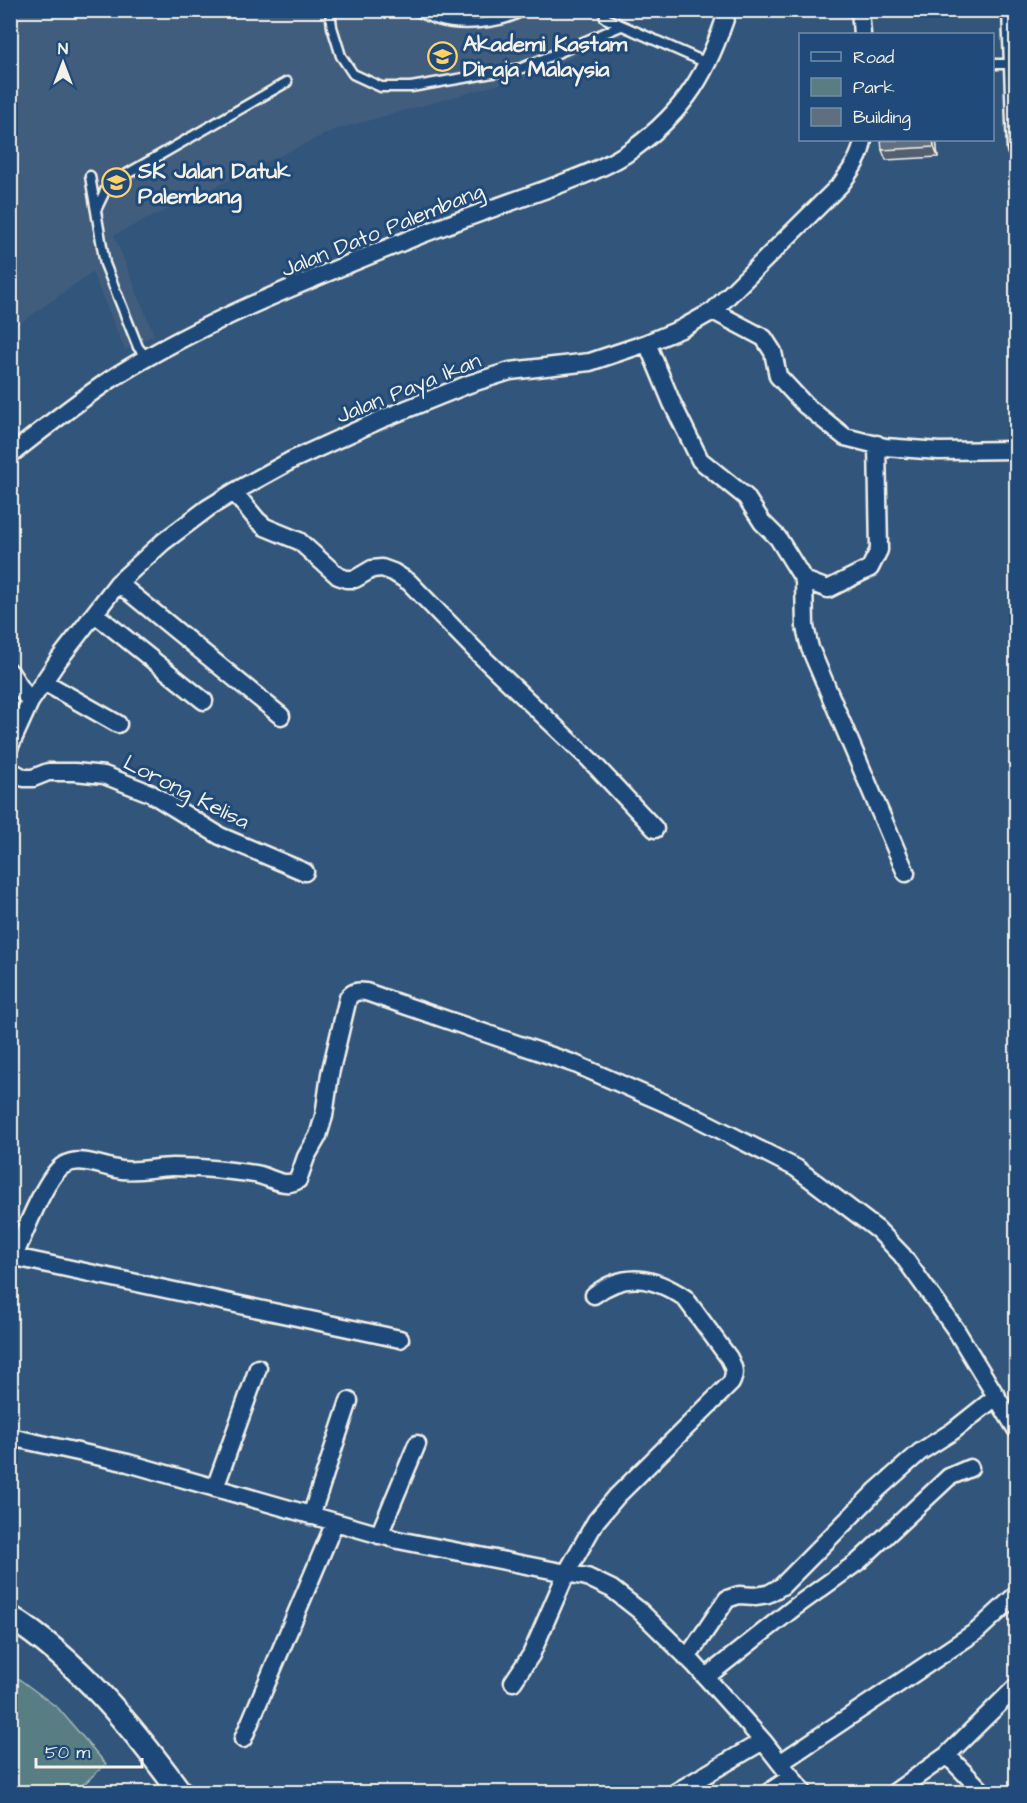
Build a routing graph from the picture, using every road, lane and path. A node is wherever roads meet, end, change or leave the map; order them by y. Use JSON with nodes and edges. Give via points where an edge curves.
{"nodes":[{"id":1,"x":330,"y":10,"type":"edge"},
{"id":2,"x":416,"y":10,"type":"edge"},
{"id":3,"x":523,"y":10,"type":"edge"},
{"id":4,"x":604,"y":10,"type":"edge"},
{"id":5,"x":728,"y":10,"type":"edge"},
{"id":6,"x":860,"y":10,"type":"edge"},
{"id":7,"x":1011,"y":10,"type":"edge"},
{"id":8,"x":621,"y":26,"type":"junction"},
{"id":9,"x":862,"y":33,"type":"edge"},
{"id":10,"x":708,"y":64,"type":"junction"},
{"id":11,"x":994,"y":64,"type":"edge"},
{"id":12,"x":1014,"y":66,"type":"edge"},
{"id":13,"x":287,"y":82,"type":"dead end"},
{"id":14,"x":863,"y":141,"type":"edge"},
{"id":15,"x":1016,"y":141,"type":"edge"},
{"id":16,"x":1017,"y":150,"type":"edge"},
{"id":17,"x":90,"y":176,"type":"dead end"},
{"id":18,"x":96,"y":210,"type":"junction"},
{"id":19,"x":713,"y":311,"type":"junction"},
{"id":20,"x":647,"y":344,"type":"junction"},
{"id":21,"x":147,"y":358,"type":"junction"},
{"id":22,"x":877,"y":444,"type":"junction"},
{"id":23,"x":1017,"y":450,"type":"edge"},
{"id":24,"x":10,"y":455,"type":"edge"},
{"id":25,"x":234,"y":492,"type":"junction"},
{"id":26,"x":804,"y":580,"type":"junction"},
{"id":27,"x":118,"y":583,"type":"junction"},
{"id":28,"x":95,"y":614,"type":"junction"},
{"id":29,"x":10,"y":672,"type":"edge"},
{"id":30,"x":44,"y":682,"type":"junction"},
{"id":31,"x":204,"y":701,"type":"dead end"},
{"id":32,"x":30,"y":702,"type":"junction"},
{"id":33,"x":281,"y":716,"type":"dead end"},
{"id":34,"x":118,"y":724,"type":"dead end"},
{"id":35,"x":10,"y":746,"type":"edge"},
{"id":36,"x":10,"y":770,"type":"edge"},
{"id":37,"x":655,"y":829,"type":"dead end"},
{"id":38,"x":305,"y":872,"type":"dead end"},
{"id":39,"x":906,"y":873,"type":"dead end"},
{"id":40,"x":12,"y":1256,"type":"edge"},
{"id":41,"x":594,"y":1295,"type":"dead end"},
{"id":42,"x":400,"y":1339,"type":"dead end"},
{"id":43,"x":258,"y":1368,"type":"dead end"},
{"id":44,"x":997,"y":1396,"type":"junction"},
{"id":45,"x":349,"y":1401,"type":"dead end"},
{"id":46,"x":1017,"y":1429,"type":"edge"},
{"id":47,"x":10,"y":1437,"type":"edge"},
{"id":48,"x":417,"y":1444,"type":"dead end"},
{"id":49,"x":970,"y":1468,"type":"dead end"},
{"id":50,"x":215,"y":1488,"type":"junction"},
{"id":51,"x":311,"y":1516,"type":"junction"},
{"id":52,"x":335,"y":1522,"type":"junction"},
{"id":53,"x":380,"y":1535,"type":"junction"},
{"id":54,"x":567,"y":1572,"type":"junction"},
{"id":55,"x":1017,"y":1595,"type":"edge"},
{"id":56,"x":10,"y":1617,"type":"edge"},
{"id":57,"x":687,"y":1658,"type":"junction"},
{"id":58,"x":706,"y":1677,"type":"junction"},
{"id":59,"x":513,"y":1682,"type":"dead end"},
{"id":60,"x":1017,"y":1687,"type":"edge"},
{"id":61,"x":243,"y":1739,"type":"dead end"},
{"id":62,"x":763,"y":1741,"type":"junction"},
{"id":63,"x":947,"y":1755,"type":"junction"},
{"id":64,"x":780,"y":1763,"type":"junction"},
{"id":65,"x":792,"y":1777,"type":"junction"},
{"id":66,"x":180,"y":1792,"type":"edge"},
{"id":67,"x":676,"y":1792,"type":"edge"},
{"id":68,"x":769,"y":1792,"type":"edge"},
{"id":69,"x":803,"y":1792,"type":"edge"},
{"id":70,"x":895,"y":1792,"type":"edge"},
{"id":71,"x":983,"y":1792,"type":"edge"}],
"edges":[{"from":1,"to":8,"type":"lane","via":[[341,56],[353,74],[381,87],[411,87],[522,68]]},
{"from":2,"to":3,"type":"lane","via":[[440,21],[486,24]]},
{"from":4,"to":8,"type":"lane","via":[[605,18]]},
{"from":5,"to":10,"type":"street","name":"Jalan Dato Palembang"},
{"from":6,"to":9,"type":"street"},
{"from":7,"to":12,"type":"street"},
{"from":8,"to":10,"type":"lane"},
{"from":10,"to":21,"type":"street","name":"Jalan Dato Palembang","via":[[683,103],[659,128],[632,151],[592,172],[417,236],[285,291]]},
{"from":11,"to":12,"type":"lane"},
{"from":12,"to":15,"type":"street"},
{"from":13,"to":18,"type":"lane","via":[[113,182]]},
{"from":14,"to":19,"type":"street","name":"Jalan Paya Ikan","via":[[854,166],[841,184]]},
{"from":15,"to":16,"type":"street"},
{"from":17,"to":18,"type":"lane"},
{"from":18,"to":21,"type":"lane","via":[[105,264],[138,346]]},
{"from":19,"to":20,"type":"street","name":"Jalan Paya Ikan"},
{"from":19,"to":22,"type":"street","via":[[764,338],[773,352],[778,376],[805,405],[845,437]]},
{"from":20,"to":25,"type":"street","name":"Jalan Paya Ikan","via":[[590,362],[510,371],[469,384],[292,460]]},
{"from":20,"to":26,"type":"street","via":[[700,460],[746,497]]},
{"from":21,"to":24,"type":"street","name":"Jalan Dato Palembang","via":[[100,387]]},
{"from":22,"to":23,"type":"street","via":[[939,451]]},
{"from":22,"to":26,"type":"street","via":[[879,550],[870,568],[828,589]]},
{"from":25,"to":27,"type":"street","name":"Jalan Paya Ikan","via":[[184,525]]},
{"from":25,"to":37,"type":"street","via":[[265,527],[298,541],[338,576],[355,579],[382,568],[410,582]]},
{"from":26,"to":39,"type":"street","via":[[805,627],[810,648]]},
{"from":27,"to":28,"type":"street","name":"Jalan Paya Ikan"},
{"from":27,"to":33,"type":"street"},
{"from":28,"to":30,"type":"street","name":"Jalan Paya Ikan"},
{"from":28,"to":31,"type":"street"},
{"from":29,"to":32,"type":"street"},
{"from":30,"to":32,"type":"street","name":"Jalan Paya Ikan"},
{"from":30,"to":34,"type":"street"},
{"from":32,"to":35,"type":"street","name":"Jalan Paya Ikan"},
{"from":36,"to":38,"type":"street","name":"Lorong Kelisa","via":[[24,778],[48,772],[104,775],[150,793],[220,836]]},
{"from":40,"to":42,"type":"street"},
{"from":40,"to":44,"type":"street","via":[[55,1172],[75,1161],[124,1170],[214,1168],[260,1174],[288,1184],[298,1180],[324,1116],[348,998],[358,991],[366,992],[575,1064],[685,1112],[796,1168],[878,1230],[902,1255]]},
{"from":41,"to":54,"type":"street","via":[[620,1280],[633,1279],[675,1291],[685,1298],[729,1358],[735,1376],[617,1496],[596,1521]]},
{"from":43,"to":50,"type":"street"},
{"from":44,"to":46,"type":"street"},
{"from":44,"to":57,"type":"street","via":[[920,1452],[782,1586],[768,1594],[727,1599]]},
{"from":45,"to":51,"type":"street"},
{"from":47,"to":50,"type":"street","via":[[128,1463]]},
{"from":48,"to":53,"type":"street"},
{"from":49,"to":58,"type":"street","via":[[949,1477],[859,1560]]},
{"from":50,"to":51,"type":"street"},
{"from":51,"to":52,"type":"street"},
{"from":52,"to":53,"type":"street"},
{"from":52,"to":61,"type":"street"},
{"from":53,"to":54,"type":"street"},
{"from":54,"to":57,"type":"street","via":[[612,1589]]},
{"from":54,"to":59,"type":"street","via":[[531,1655]]},
{"from":55,"to":64,"type":"street","via":[[977,1630]]},
{"from":56,"to":66,"type":"main road","via":[[33,1631],[99,1692]]},
{"from":57,"to":58,"type":"street"},
{"from":58,"to":62,"type":"street"},
{"from":60,"to":63,"type":"street"},
{"from":62,"to":64,"type":"street"},
{"from":62,"to":67,"type":"street"},
{"from":63,"to":70,"type":"street"},
{"from":63,"to":71,"type":"street"},
{"from":64,"to":65,"type":"street"},
{"from":65,"to":68,"type":"street"},
{"from":65,"to":69,"type":"street"}]}
